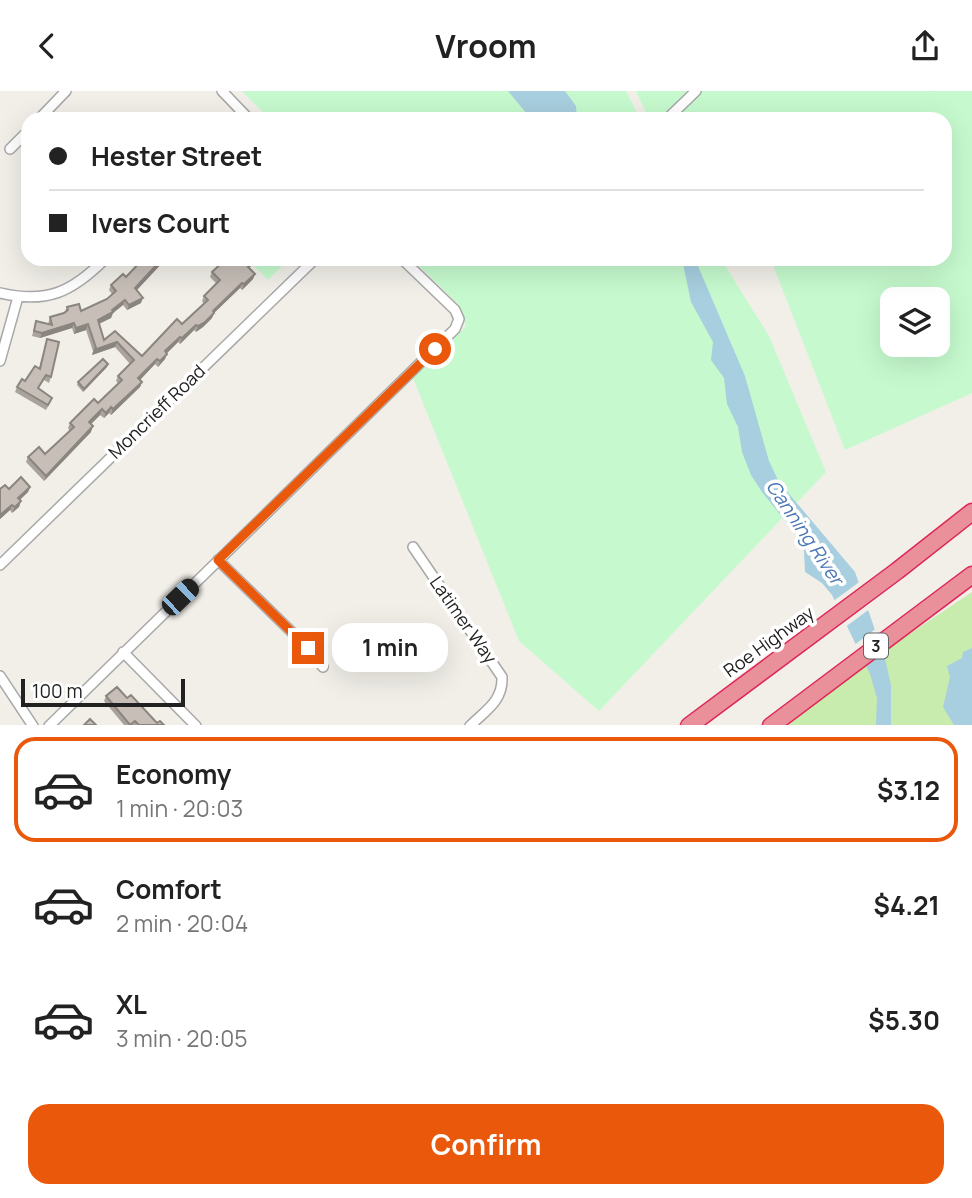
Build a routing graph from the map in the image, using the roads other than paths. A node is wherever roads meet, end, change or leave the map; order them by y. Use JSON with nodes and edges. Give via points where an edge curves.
{"nodes":[{"id":1,"x":66,"y":91,"type":"edge"},
{"id":2,"x":222,"y":91,"type":"edge"},
{"id":3,"x":696,"y":91,"type":"edge"},
{"id":4,"x":240,"y":111,"type":"edge"},
{"id":5,"x":46,"y":112,"type":"edge"},
{"id":6,"x":674,"y":112,"type":"edge"},
{"id":7,"x":21,"y":138,"type":"edge"},
{"id":8,"x":10,"y":149,"type":"dead end"},
{"id":9,"x":97,"y":266,"type":"edge"},
{"id":10,"x":308,"y":266,"type":"edge"},
{"id":11,"x":409,"y":266,"type":"edge"},
{"id":12,"x":0,"y":293,"type":"edge"},
{"id":13,"x":18,"y":297,"type":"junction"},
{"id":14,"x":0,"y":361,"type":"edge"},
{"id":15,"x":972,"y":512,"type":"edge"},
{"id":16,"x":412,"y":547,"type":"dead end"},
{"id":17,"x":218,"y":560,"type":"junction"},
{"id":18,"x":0,"y":565,"type":"edge"},
{"id":19,"x":972,"y":575,"type":"edge"},
{"id":20,"x":123,"y":652,"type":"junction"},
{"id":21,"x":323,"y":667,"type":"dead end"},
{"id":22,"x":0,"y":676,"type":"edge"},
{"id":23,"x":32,"y":725,"type":"edge"},
{"id":24,"x":50,"y":725,"type":"edge"},
{"id":25,"x":195,"y":725,"type":"edge"},
{"id":26,"x":471,"y":725,"type":"edge"},
{"id":27,"x":690,"y":725,"type":"edge"},
{"id":28,"x":772,"y":725,"type":"edge"}],
"edges":[{"from":1,"to":5,"type":"street"},
{"from":2,"to":4,"type":"street"},
{"from":3,"to":6,"type":"street"},
{"from":7,"to":8,"type":"street"},
{"from":9,"to":13,"type":"street","via":[[60,294]]},
{"from":10,"to":18,"type":"street","name":"Moncrieff Road"},
{"from":11,"to":17,"type":"street","via":[[455,310],[459,319],[455,329]]},
{"from":12,"to":13,"type":"street"},
{"from":13,"to":14,"type":"street"},
{"from":15,"to":27,"type":"highway","name":"Roe Highway"},
{"from":16,"to":26,"type":"street","name":"Latimer Way","via":[[502,677],[503,690]]},
{"from":17,"to":20,"type":"street"},
{"from":17,"to":21,"type":"street"},
{"from":19,"to":28,"type":"highway","number":"3"},
{"from":20,"to":24,"type":"street"},
{"from":20,"to":25,"type":"street"},
{"from":22,"to":23,"type":"street"}]}
